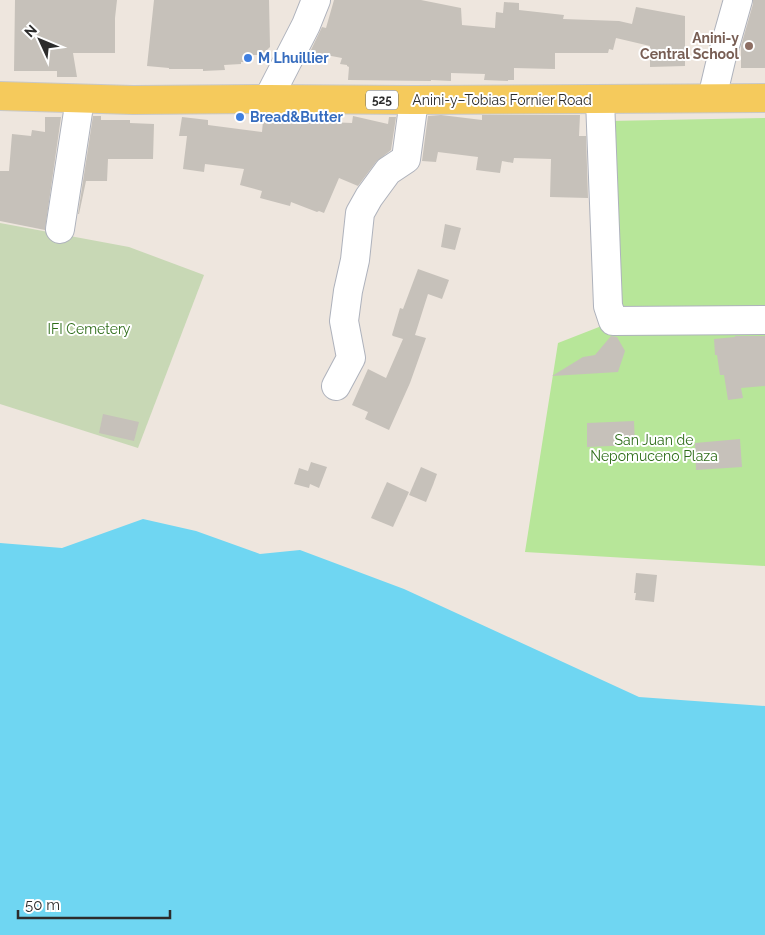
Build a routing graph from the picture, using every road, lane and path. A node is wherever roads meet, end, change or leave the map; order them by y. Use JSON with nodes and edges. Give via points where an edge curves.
{"nodes":[{"id":1,"x":316,"y":0,"type":"edge"},
{"id":2,"x":738,"y":0,"type":"edge"},
{"id":3,"x":0,"y":96,"type":"edge"},
{"id":4,"x":712,"y":98,"type":"junction"},
{"id":5,"x":765,"y":98,"type":"edge"},
{"id":6,"x":80,"y":99,"type":"junction"},
{"id":7,"x":268,"y":99,"type":"junction"},
{"id":8,"x":414,"y":100,"type":"junction"},
{"id":9,"x":600,"y":100,"type":"junction"},
{"id":10,"x":60,"y":229,"type":"dead end"},
{"id":11,"x":765,"y":320,"type":"edge"},
{"id":12,"x":336,"y":386,"type":"dead end"}],
"edges":[{"from":1,"to":7,"type":"street"},
{"from":2,"to":4,"type":"street"},
{"from":3,"to":6,"type":"main road","name":"Anini-y–Tobias Fornier Road","number":"525"},
{"from":4,"to":5,"type":"main road","name":"Anini-y–Tobias Fornier Road","number":"525"},
{"from":4,"to":9,"type":"main road","name":"Anini-y–Tobias Fornier Road","number":"525"},
{"from":6,"to":7,"type":"main road","name":"Anini-y–Tobias Fornier Road","number":"525"},
{"from":6,"to":10,"type":"street"},
{"from":7,"to":8,"type":"main road","name":"Anini-y–Tobias Fornier Road","number":"525"},
{"from":8,"to":9,"type":"main road","name":"Anini-y–Tobias Fornier Road","number":"525"},
{"from":8,"to":12,"type":"street","via":[[406,159],[388,170],[360,213],[344,321],[351,358]]},
{"from":9,"to":11,"type":"street","via":[[608,306],[613,321]]}]}
